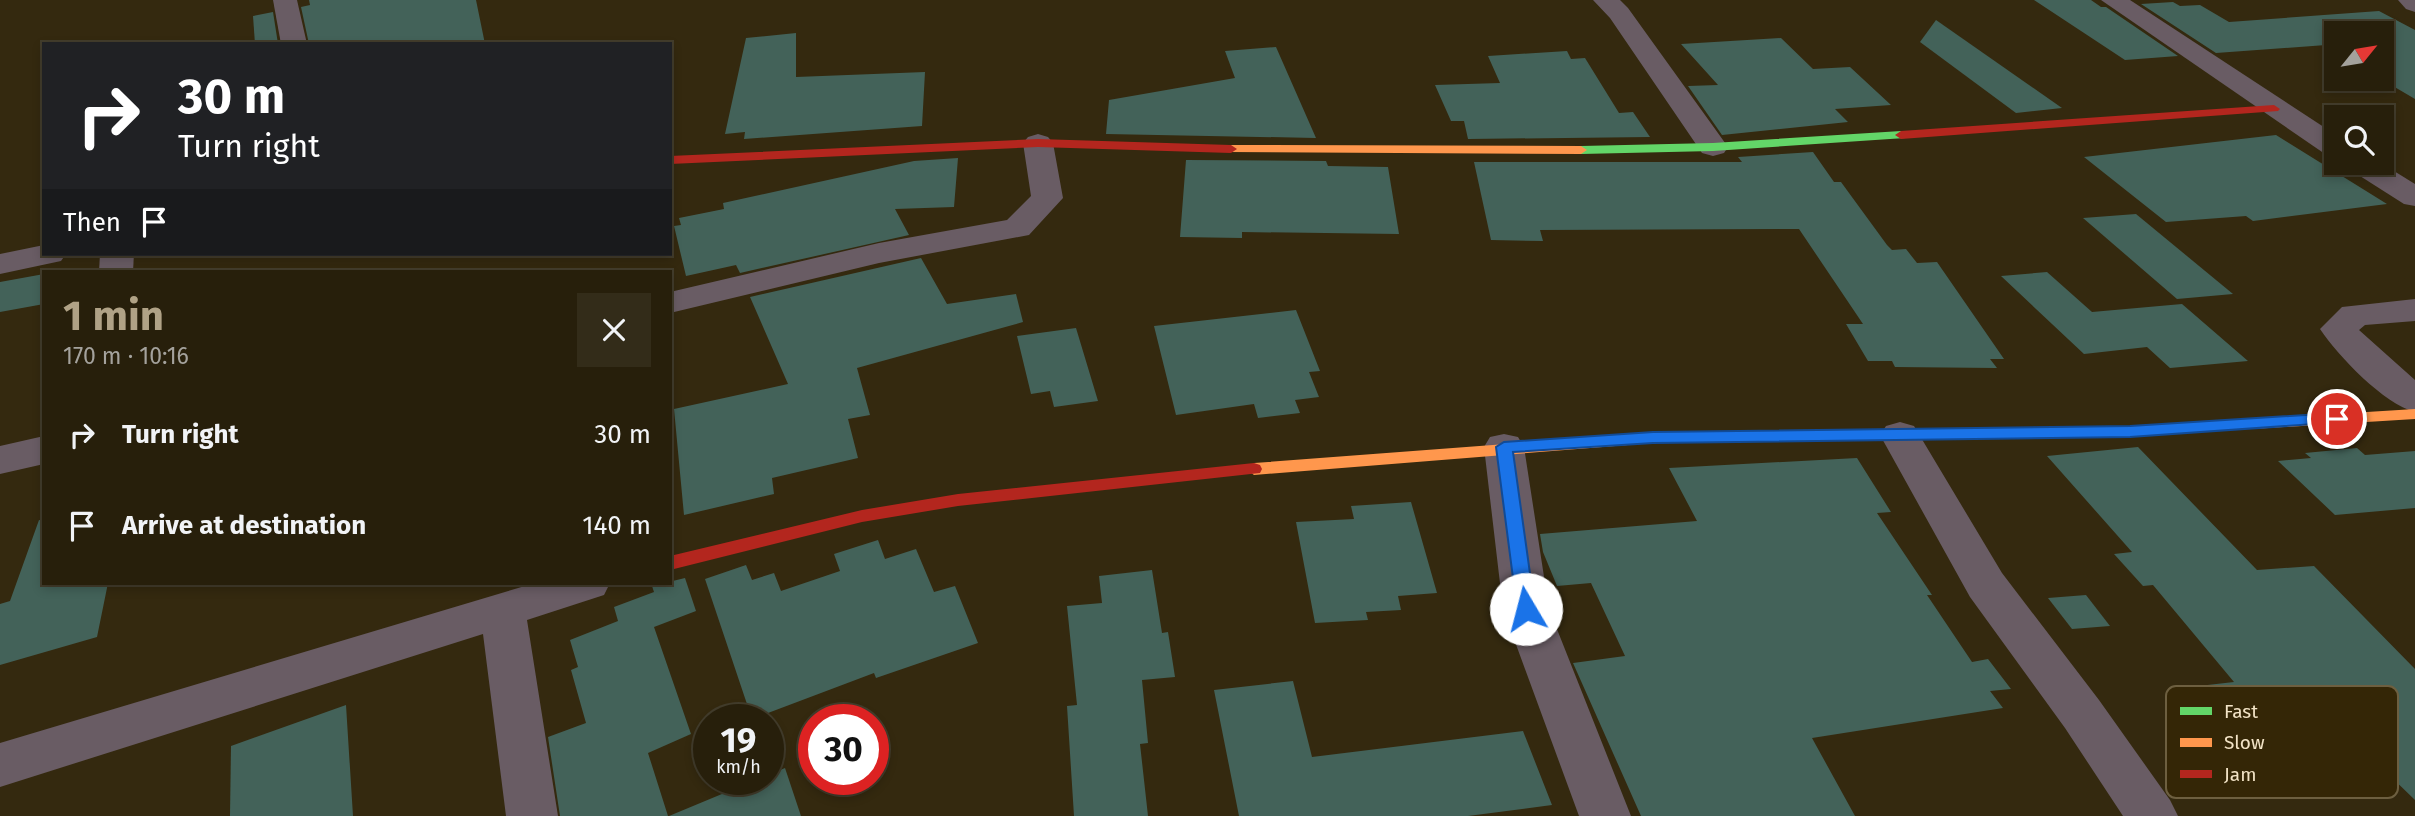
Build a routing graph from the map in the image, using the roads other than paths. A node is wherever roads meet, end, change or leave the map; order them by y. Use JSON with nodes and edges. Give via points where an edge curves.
{"nodes":[{"id":1,"x":285,"y":0,"type":"edge"},
{"id":2,"x":1605,"y":0,"type":"edge"},
{"id":3,"x":2113,"y":0,"type":"edge"},
{"id":4,"x":2410,"y":0,"type":"edge"},
{"id":5,"x":2415,"y":4,"type":"edge"},
{"id":6,"x":294,"y":42,"type":"edge"},
{"id":7,"x":2274,"y":109,"type":"junction"},
{"id":8,"x":2324,"y":140,"type":"edge"},
{"id":9,"x":1038,"y":143,"type":"junction"},
{"id":10,"x":1713,"y":147,"type":"junction"},
{"id":11,"x":672,"y":160,"type":"edge"},
{"id":12,"x":2379,"y":175,"type":"edge"},
{"id":13,"x":2415,"y":197,"type":"edge"},
{"id":14,"x":42,"y":255,"type":"edge"},
{"id":15,"x":0,"y":264,"type":"edge"},
{"id":16,"x":672,"y":303,"type":"edge"},
{"id":17,"x":2415,"y":310,"type":"edge"},
{"id":18,"x":2415,"y":400,"type":"edge"},
{"id":19,"x":2415,"y":414,"type":"edge"},
{"id":20,"x":1900,"y":435,"type":"junction"},
{"id":21,"x":1504,"y":447,"type":"junction"},
{"id":22,"x":42,"y":450,"type":"edge"},
{"id":23,"x":0,"y":460,"type":"edge"},
{"id":24,"x":672,"y":563,"type":"edge"},
{"id":25,"x":582,"y":585,"type":"edge"},
{"id":26,"x":503,"y":610,"type":"junction"},
{"id":27,"x":0,"y":765,"type":"edge"},
{"id":28,"x":532,"y":816,"type":"edge"},
{"id":29,"x":1605,"y":816,"type":"edge"},
{"id":30,"x":2152,"y":816,"type":"edge"}],
"edges":[{"from":1,"to":6,"type":"street"},
{"from":2,"to":10,"type":"street","via":[[1619,13]]},
{"from":3,"to":7,"type":"street"},
{"from":4,"to":5,"type":"street"},
{"from":7,"to":8,"type":"street"},
{"from":7,"to":10,"type":"street"},
{"from":9,"to":10,"type":"street","via":[[1549,151]]},
{"from":9,"to":11,"type":"street"},
{"from":9,"to":16,"type":"street","via":[[1047,198],[1018,228],[879,253]]},
{"from":12,"to":13,"type":"street"},
{"from":14,"to":15,"type":"street"},
{"from":17,"to":18,"type":"street","via":[[2355,315],[2338,328]]},
{"from":19,"to":20,"type":"street","via":[[2130,431]]},
{"from":20,"to":21,"type":"street","via":[[1653,438]]},
{"from":20,"to":30,"type":"street","via":[[1986,585]]},
{"from":21,"to":24,"type":"street","via":[[1184,474],[958,500],[862,516]]},
{"from":21,"to":29,"type":"street","via":[[1526,609]]},
{"from":22,"to":23,"type":"street"},
{"from":25,"to":26,"type":"street"},
{"from":26,"to":27,"type":"street"},
{"from":26,"to":28,"type":"street"}]}
